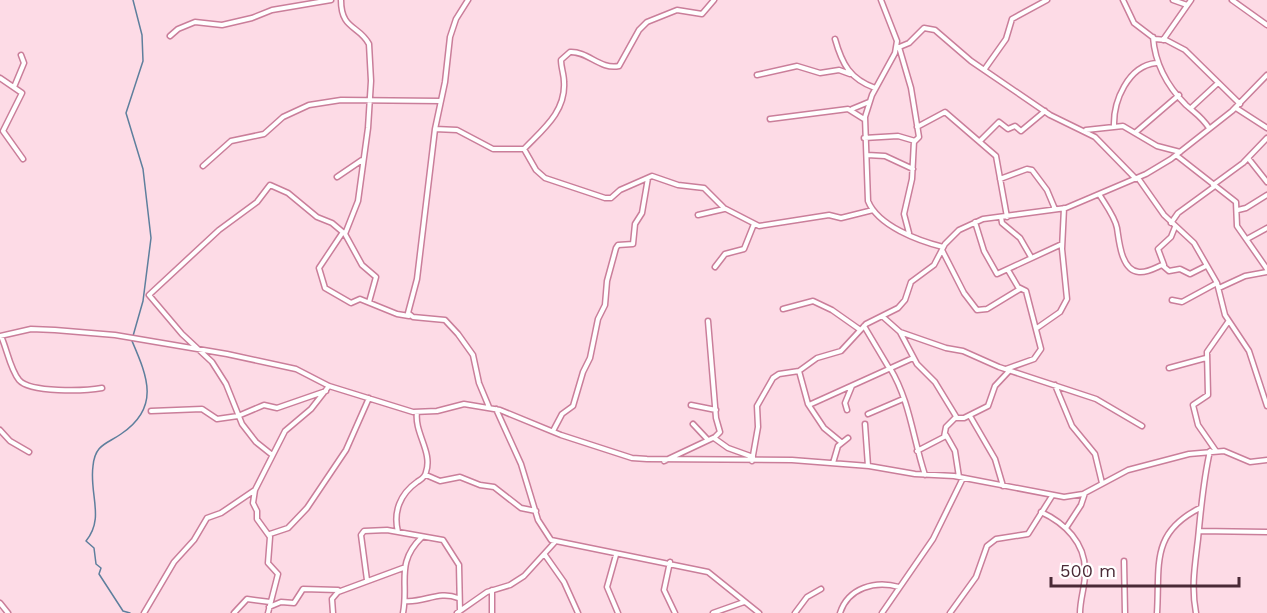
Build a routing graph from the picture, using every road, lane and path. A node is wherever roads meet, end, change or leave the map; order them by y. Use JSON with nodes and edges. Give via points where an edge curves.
{"nodes":[{"id":1,"x":331,"y":0,"type":"edge"},
{"id":2,"x":341,"y":0,"type":"edge"},
{"id":3,"x":468,"y":0,"type":"edge"},
{"id":4,"x":714,"y":0,"type":"edge"},
{"id":5,"x":881,"y":0,"type":"edge"},
{"id":6,"x":1047,"y":0,"type":"edge"},
{"id":7,"x":1123,"y":0,"type":"edge"},
{"id":8,"x":1173,"y":0,"type":"edge"},
{"id":9,"x":1191,"y":0,"type":"edge"},
{"id":10,"x":1232,"y":0,"type":"edge"},
{"id":11,"x":1187,"y":5,"type":"junction"},
{"id":12,"x":1267,"y":25,"type":"edge"},
{"id":13,"x":170,"y":36,"type":"dead end"},
{"id":14,"x":1153,"y":37,"type":"junction"},
{"id":15,"x":834,"y":39,"type":"dead end"},
{"id":16,"x":1163,"y":40,"type":"junction"},
{"id":17,"x":898,"y":47,"type":"junction"},
{"id":18,"x":21,"y":55,"type":"dead end"},
{"id":19,"x":1156,"y":63,"type":"junction"},
{"id":20,"x":984,"y":70,"type":"junction"},
{"id":21,"x":850,"y":74,"type":"junction"},
{"id":22,"x":757,"y":75,"type":"dead end"},
{"id":23,"x":1267,"y":75,"type":"edge"},
{"id":24,"x":0,"y":78,"type":"edge"},
{"id":25,"x":1218,"y":83,"type":"junction"},
{"id":26,"x":14,"y":87,"type":"junction"},
{"id":27,"x":875,"y":88,"type":"junction"},
{"id":28,"x":1179,"y":95,"type":"junction"},
{"id":29,"x":370,"y":101,"type":"junction"},
{"id":30,"x":441,"y":101,"type":"junction"},
{"id":31,"x":869,"y":102,"type":"junction"},
{"id":32,"x":1240,"y":104,"type":"junction"},
{"id":33,"x":1191,"y":108,"type":"junction"},
{"id":34,"x":1236,"y":108,"type":"junction"},
{"id":35,"x":851,"y":110,"type":"junction"},
{"id":36,"x":1045,"y":111,"type":"junction"},
{"id":37,"x":770,"y":119,"type":"dead end"},
{"id":38,"x":864,"y":119,"type":"junction"},
{"id":39,"x":917,"y":127,"type":"junction"},
{"id":40,"x":1114,"y":127,"type":"junction"},
{"id":41,"x":1209,"y":128,"type":"junction"},
{"id":42,"x":1267,"y":128,"type":"edge"},
{"id":43,"x":435,"y":129,"type":"junction"},
{"id":44,"x":1082,"y":130,"type":"junction"},
{"id":45,"x":1136,"y":132,"type":"junction"},
{"id":46,"x":864,"y":138,"type":"junction"},
{"id":47,"x":1267,"y":138,"type":"edge"},
{"id":48,"x":914,"y":141,"type":"junction"},
{"id":49,"x":980,"y":141,"type":"junction"},
{"id":50,"x":524,"y":149,"type":"junction"},
{"id":51,"x":1179,"y":153,"type":"junction"},
{"id":52,"x":867,"y":156,"type":"junction"},
{"id":53,"x":1248,"y":158,"type":"junction"},
{"id":54,"x":22,"y":159,"type":"dead end"},
{"id":55,"x":362,"y":159,"type":"junction"},
{"id":56,"x":203,"y":166,"type":"dead end"},
{"id":57,"x":913,"y":169,"type":"junction"},
{"id":58,"x":337,"y":177,"type":"dead end"},
{"id":59,"x":648,"y":177,"type":"junction"},
{"id":60,"x":1000,"y":178,"type":"junction"},
{"id":61,"x":1137,"y":179,"type":"junction"},
{"id":62,"x":1267,"y":182,"type":"edge"},
{"id":63,"x":1214,"y":185,"type":"junction"},
{"id":64,"x":1099,"y":194,"type":"junction"},
{"id":65,"x":1267,"y":195,"type":"edge"},
{"id":66,"x":1064,"y":208,"type":"junction"},
{"id":67,"x":725,"y":209,"type":"junction"},
{"id":68,"x":1055,"y":209,"type":"junction"},
{"id":69,"x":873,"y":210,"type":"junction"},
{"id":70,"x":1238,"y":210,"type":"junction"},
{"id":71,"x":698,"y":215,"type":"dead end"},
{"id":72,"x":1004,"y":217,"type":"junction"},
{"id":73,"x":975,"y":222,"type":"junction"},
{"id":74,"x":1171,"y":223,"type":"junction"},
{"id":75,"x":754,"y":224,"type":"junction"},
{"id":76,"x":1175,"y":226,"type":"junction"},
{"id":77,"x":1267,"y":228,"type":"edge"},
{"id":78,"x":344,"y":233,"type":"junction"},
{"id":79,"x":909,"y":234,"type":"junction"},
{"id":80,"x":1246,"y":239,"type":"junction"},
{"id":81,"x":1062,"y":244,"type":"junction"},
{"id":82,"x":942,"y":248,"type":"junction"},
{"id":83,"x":1031,"y":257,"type":"junction"},
{"id":84,"x":1165,"y":266,"type":"junction"},
{"id":85,"x":1206,"y":266,"type":"junction"},
{"id":86,"x":715,"y":267,"type":"dead end"},
{"id":87,"x":1008,"y":270,"type":"junction"},
{"id":88,"x":1267,"y":271,"type":"edge"},
{"id":89,"x":1217,"y":283,"type":"junction"},
{"id":90,"x":1219,"y":288,"type":"junction"},
{"id":91,"x":1021,"y":289,"type":"junction"},
{"id":92,"x":1172,"y":300,"type":"dead end"},
{"id":93,"x":369,"y":302,"type":"junction"},
{"id":94,"x":783,"y":309,"type":"dead end"},
{"id":95,"x":409,"y":316,"type":"junction"},
{"id":96,"x":882,"y":316,"type":"junction"},
{"id":97,"x":708,"y":321,"type":"dead end"},
{"id":98,"x":1228,"y":322,"type":"junction"},
{"id":99,"x":864,"y":326,"type":"junction"},
{"id":100,"x":1037,"y":328,"type":"junction"},
{"id":101,"x":860,"y":329,"type":"junction"},
{"id":102,"x":900,"y":332,"type":"junction"},
{"id":103,"x":1,"y":336,"type":"edge"},
{"id":104,"x":202,"y":350,"type":"junction"},
{"id":105,"x":913,"y":358,"type":"junction"},
{"id":106,"x":1206,"y":358,"type":"junction"},
{"id":107,"x":890,"y":368,"type":"junction"},
{"id":108,"x":1169,"y":368,"type":"dead end"},
{"id":109,"x":1007,"y":370,"type":"junction"},
{"id":110,"x":799,"y":371,"type":"junction"},
{"id":111,"x":1055,"y":385,"type":"junction"},
{"id":112,"x":1267,"y":385,"type":"edge"},
{"id":113,"x":329,"y":386,"type":"junction"},
{"id":114,"x":852,"y":386,"type":"junction"},
{"id":115,"x":1261,"y":386,"type":"junction"},
{"id":116,"x":102,"y":388,"type":"dead end"},
{"id":117,"x":326,"y":391,"type":"junction"},
{"id":118,"x":369,"y":398,"type":"junction"},
{"id":119,"x":903,"y":399,"type":"junction"},
{"id":120,"x":691,"y":405,"type":"dead end"},
{"id":121,"x":809,"y":405,"type":"junction"},
{"id":122,"x":1267,"y":406,"type":"edge"},
{"id":123,"x":489,"y":407,"type":"junction"},
{"id":124,"x":495,"y":409,"type":"junction"},
{"id":125,"x":716,"y":410,"type":"junction"},
{"id":126,"x":848,"y":410,"type":"dead end"},
{"id":127,"x":151,"y":411,"type":"dead end"},
{"id":128,"x":417,"y":412,"type":"junction"},
{"id":129,"x":868,"y":414,"type":"dead end"},
{"id":130,"x":238,"y":416,"type":"junction"},
{"id":131,"x":970,"y":416,"type":"junction"},
{"id":132,"x":956,"y":417,"type":"junction"},
{"id":133,"x":693,"y":424,"type":"dead end"},
{"id":134,"x":865,"y":424,"type":"dead end"},
{"id":135,"x":1142,"y":426,"type":"dead end"},
{"id":136,"x":0,"y":430,"type":"edge"},
{"id":137,"x":553,"y":431,"type":"junction"},
{"id":138,"x":946,"y":435,"type":"junction"},
{"id":139,"x":714,"y":438,"type":"junction"},
{"id":140,"x":848,"y":438,"type":"dead end"},
{"id":141,"x":708,"y":440,"type":"junction"},
{"id":142,"x":841,"y":442,"type":"junction"},
{"id":143,"x":917,"y":451,"type":"junction"},
{"id":144,"x":1213,"y":451,"type":"junction"},
{"id":145,"x":29,"y":452,"type":"dead end"},
{"id":146,"x":271,"y":454,"type":"junction"},
{"id":147,"x":753,"y":459,"type":"junction"},
{"id":148,"x":1267,"y":460,"type":"edge"},
{"id":149,"x":663,"y":461,"type":"junction"},
{"id":150,"x":833,"y":463,"type":"junction"},
{"id":151,"x":868,"y":466,"type":"junction"},
{"id":152,"x":426,"y":475,"type":"junction"},
{"id":153,"x":925,"y":475,"type":"junction"},
{"id":154,"x":961,"y":478,"type":"junction"},
{"id":155,"x":1102,"y":483,"type":"junction"},
{"id":156,"x":1003,"y":486,"type":"junction"},
{"id":157,"x":255,"y":490,"type":"junction"},
{"id":158,"x":1085,"y":493,"type":"junction"},
{"id":159,"x":1052,"y":496,"type":"junction"},
{"id":160,"x":1200,"y":508,"type":"junction"},
{"id":161,"x":536,"y":512,"type":"junction"},
{"id":162,"x":1041,"y":512,"type":"junction"},
{"id":163,"x":1066,"y":528,"type":"junction"},
{"id":164,"x":1199,"y":531,"type":"junction"},
{"id":165,"x":398,"y":532,"type":"junction"},
{"id":166,"x":1267,"y":532,"type":"edge"},
{"id":167,"x":270,"y":534,"type":"junction"},
{"id":168,"x":422,"y":537,"type":"junction"},
{"id":169,"x":555,"y":542,"type":"junction"},
{"id":170,"x":545,"y":555,"type":"junction"},
{"id":171,"x":616,"y":555,"type":"junction"},
{"id":172,"x":1124,"y":561,"type":"dead end"},
{"id":173,"x":670,"y":562,"type":"junction"},
{"id":174,"x":403,"y":568,"type":"junction"},
{"id":175,"x":367,"y":580,"type":"junction"},
{"id":176,"x":899,"y":587,"type":"junction"},
{"id":177,"x":821,"y":589,"type":"dead end"},
{"id":178,"x":342,"y":590,"type":"junction"},
{"id":179,"x":492,"y":590,"type":"junction"},
{"id":180,"x":458,"y":598,"type":"junction"},
{"id":181,"x":405,"y":600,"type":"junction"},
{"id":182,"x":745,"y":602,"type":"junction"},
{"id":183,"x":0,"y":603,"type":"edge"},
{"id":184,"x":270,"y":605,"type":"junction"},
{"id":185,"x":459,"y":612,"type":"edge"},
{"id":186,"x":8,"y":613,"type":"edge"},
{"id":187,"x":144,"y":613,"type":"edge"},
{"id":188,"x":234,"y":613,"type":"edge"},
{"id":189,"x":268,"y":613,"type":"edge"},
{"id":190,"x":333,"y":613,"type":"edge"},
{"id":191,"x":403,"y":613,"type":"edge"},
{"id":192,"x":492,"y":613,"type":"edge"},
{"id":193,"x":578,"y":613,"type":"edge"},
{"id":194,"x":618,"y":613,"type":"edge"},
{"id":195,"x":675,"y":613,"type":"edge"},
{"id":196,"x":713,"y":613,"type":"edge"},
{"id":197,"x":759,"y":613,"type":"edge"},
{"id":198,"x":795,"y":613,"type":"edge"},
{"id":199,"x":840,"y":613,"type":"edge"},
{"id":200,"x":882,"y":613,"type":"edge"},
{"id":201,"x":950,"y":613,"type":"edge"},
{"id":202,"x":1080,"y":613,"type":"edge"},
{"id":203,"x":1125,"y":613,"type":"edge"},
{"id":204,"x":1157,"y":613,"type":"edge"},
{"id":205,"x":1196,"y":613,"type":"edge"}],
"edges":[{"from":1,"to":13,"type":"street","via":[[272,10],[222,25],[195,22]]},
{"from":2,"to":29,"type":"street","via":[[342,14],[369,44]]},
{"from":3,"to":30,"type":"street","via":[[450,37]]},
{"from":4,"to":50,"type":"street","via":[[702,14],[677,10],[646,22],[619,66],[600,64],[570,52],[561,60],[563,95],[552,120]]},
{"from":5,"to":17,"type":"street","via":[[896,32]]},
{"from":6,"to":20,"type":"street","via":[[1012,19],[1006,39]]},
{"from":7,"to":14,"type":"street","via":[[1131,20]]},
{"from":8,"to":11,"type":"street"},
{"from":9,"to":11,"type":"street"},
{"from":10,"to":12,"type":"street"},
{"from":11,"to":16,"type":"street"},
{"from":14,"to":16,"type":"street"},
{"from":14,"to":19,"type":"street"},
{"from":15,"to":21,"type":"street"},
{"from":16,"to":25,"type":"street","via":[[1185,50]]},
{"from":17,"to":20,"type":"street","via":[[909,43],[924,28],[931,29]]},
{"from":17,"to":27,"type":"street"},
{"from":17,"to":39,"type":"street","via":[[911,88]]},
{"from":18,"to":26,"type":"street","via":[[24,63]]},
{"from":19,"to":28,"type":"street"},
{"from":19,"to":40,"type":"street","via":[[1139,70],[1122,90]]},
{"from":20,"to":36,"type":"street"},
{"from":21,"to":22,"type":"street","via":[[839,70],[820,73],[797,66]]},
{"from":21,"to":27,"type":"street"},
{"from":23,"to":32,"type":"street"},
{"from":24,"to":26,"type":"street"},
{"from":25,"to":32,"type":"street"},
{"from":25,"to":33,"type":"street"},
{"from":26,"to":54,"type":"street","via":[[22,95],[3,131]]},
{"from":27,"to":31,"type":"street"},
{"from":28,"to":33,"type":"street"},
{"from":28,"to":45,"type":"street"},
{"from":29,"to":30,"type":"street"},
{"from":29,"to":55,"type":"street"},
{"from":29,"to":56,"type":"street","via":[[330,101],[303,107],[284,117],[267,133],[231,141]]},
{"from":30,"to":43,"type":"street"},
{"from":31,"to":35,"type":"street"},
{"from":31,"to":38,"type":"street"},
{"from":32,"to":34,"type":"street"},
{"from":33,"to":41,"type":"street"},
{"from":34,"to":41,"type":"street"},
{"from":34,"to":42,"type":"street"},
{"from":35,"to":37,"type":"street"},
{"from":35,"to":38,"type":"street"},
{"from":36,"to":44,"type":"street"},
{"from":36,"to":49,"type":"street","via":[[1021,130],[1015,126],[1008,129],[999,122]]},
{"from":38,"to":46,"type":"street"},
{"from":39,"to":48,"type":"street","via":[[919,137]]},
{"from":39,"to":49,"type":"street","via":[[945,112]]},
{"from":40,"to":44,"type":"street"},
{"from":40,"to":45,"type":"street"},
{"from":41,"to":51,"type":"street"},
{"from":43,"to":50,"type":"street","via":[[457,130],[493,149]]},
{"from":43,"to":95,"type":"street"},
{"from":44,"to":61,"type":"street","via":[[1102,142]]},
{"from":45,"to":51,"type":"street","via":[[1156,146]]},
{"from":46,"to":48,"type":"street","via":[[898,136]]},
{"from":46,"to":52,"type":"street"},
{"from":47,"to":53,"type":"street"},
{"from":48,"to":57,"type":"street"},
{"from":49,"to":60,"type":"street","via":[[996,156]]},
{"from":50,"to":59,"type":"street","via":[[545,178],[605,198]]},
{"from":51,"to":61,"type":"street"},
{"from":51,"to":63,"type":"street"},
{"from":52,"to":57,"type":"street","via":[[885,156]]},
{"from":52,"to":69,"type":"street","via":[[866,192]]},
{"from":53,"to":62,"type":"street"},
{"from":53,"to":63,"type":"street"},
{"from":55,"to":58,"type":"street"},
{"from":55,"to":78,"type":"street","via":[[358,201]]},
{"from":57,"to":79,"type":"street","via":[[904,214]]},
{"from":59,"to":67,"type":"street","via":[[704,188]]},
{"from":59,"to":137,"type":"street","via":[[633,244],[618,244],[616,248],[607,281],[606,305],[573,406],[562,414]]},
{"from":60,"to":68,"type":"street","via":[[1030,169],[1047,190]]},
{"from":60,"to":72,"type":"street"},
{"from":61,"to":64,"type":"street"},
{"from":61,"to":74,"type":"street"},
{"from":63,"to":70,"type":"street","via":[[1236,202]]},
{"from":63,"to":74,"type":"street"},
{"from":64,"to":66,"type":"street"},
{"from":64,"to":84,"type":"street","via":[[1116,224],[1118,242],[1129,265],[1141,273]]},
{"from":65,"to":70,"type":"street"},
{"from":66,"to":68,"type":"street"},
{"from":66,"to":81,"type":"street"},
{"from":67,"to":71,"type":"street"},
{"from":67,"to":75,"type":"street"},
{"from":68,"to":72,"type":"street"},
{"from":69,"to":75,"type":"street","via":[[841,218],[829,215]]},
{"from":69,"to":79,"type":"street"},
{"from":70,"to":80,"type":"street","via":[[1237,226]]},
{"from":72,"to":73,"type":"street"},
{"from":72,"to":83,"type":"street","via":[[1002,223],[1020,238]]},
{"from":73,"to":82,"type":"street"},
{"from":73,"to":87,"type":"street","via":[[993,272],[999,275]]},
{"from":74,"to":76,"type":"street"},
{"from":75,"to":86,"type":"street","via":[[744,249],[725,254]]},
{"from":76,"to":84,"type":"street","via":[[1172,237],[1158,249]]},
{"from":76,"to":85,"type":"street","via":[[1194,243]]},
{"from":77,"to":80,"type":"street"},
{"from":78,"to":93,"type":"street","via":[[362,265],[376,277]]},
{"from":78,"to":93,"type":"street","via":[[319,268],[322,284],[351,303],[360,299]]},
{"from":78,"to":104,"type":"street","via":[[280,188],[267,187],[257,202],[219,230],[149,295],[182,334]]},
{"from":79,"to":82,"type":"street"},
{"from":80,"to":88,"type":"street"},
{"from":81,"to":83,"type":"street"},
{"from":81,"to":100,"type":"street","via":[[1067,299],[1060,312]]},
{"from":82,"to":91,"type":"street","via":[[977,310],[987,309]]},
{"from":82,"to":96,"type":"street","via":[[934,265],[911,282],[898,308]]},
{"from":83,"to":87,"type":"street"},
{"from":84,"to":85,"type":"street","via":[[1169,272],[1180,269],[1190,274]]},
{"from":85,"to":89,"type":"street"},
{"from":87,"to":91,"type":"street"},
{"from":88,"to":90,"type":"street"},
{"from":89,"to":90,"type":"street"},
{"from":89,"to":92,"type":"street","via":[[1182,302]]},
{"from":90,"to":98,"type":"street"},
{"from":91,"to":100,"type":"street","via":[[1026,291]]},
{"from":93,"to":95,"type":"street"},
{"from":94,"to":101,"type":"street","via":[[813,301]]},
{"from":95,"to":123,"type":"street","via":[[445,321],[458,334],[473,355]]},
{"from":96,"to":99,"type":"street"},
{"from":96,"to":102,"type":"street"},
{"from":97,"to":125,"type":"street"},
{"from":98,"to":106,"type":"street"},
{"from":98,"to":115,"type":"street","via":[[1249,351]]},
{"from":99,"to":101,"type":"street"},
{"from":99,"to":107,"type":"street"},
{"from":100,"to":109,"type":"street","via":[[1041,349],[1037,356]]},
{"from":101,"to":110,"type":"street","via":[[847,347],[817,358]]},
{"from":102,"to":105,"type":"street"},
{"from":102,"to":109,"type":"street","via":[[963,351]]},
{"from":103,"to":104,"type":"street","via":[[31,329],[55,330],[115,335]]},
{"from":103,"to":116,"type":"street","via":[[18,379],[26,385],[78,392]]},
{"from":104,"to":113,"type":"street","via":[[297,369]]},
{"from":104,"to":130,"type":"street","via":[[226,384]]},
{"from":105,"to":107,"type":"street"},
{"from":105,"to":132,"type":"street","via":[[937,384]]},
{"from":106,"to":108,"type":"street"},
{"from":106,"to":144,"type":"street","via":[[1208,395],[1193,407]]},
{"from":107,"to":114,"type":"street"},
{"from":107,"to":119,"type":"street"},
{"from":109,"to":111,"type":"street"},
{"from":109,"to":131,"type":"street","via":[[995,386],[988,406]]},
{"from":110,"to":121,"type":"street"},
{"from":110,"to":147,"type":"street","via":[[779,374],[764,392],[757,409],[759,428]]},
{"from":111,"to":135,"type":"street","via":[[1096,399]]},
{"from":111,"to":155,"type":"street","via":[[1072,426],[1095,454]]},
{"from":112,"to":115,"type":"street"},
{"from":113,"to":117,"type":"street"},
{"from":113,"to":118,"type":"street"},
{"from":114,"to":121,"type":"street"},
{"from":114,"to":126,"type":"street","via":[[845,403]]},
{"from":115,"to":122,"type":"street"},
{"from":117,"to":130,"type":"street","via":[[277,408],[264,405]]},
{"from":117,"to":146,"type":"street","via":[[285,431]]},
{"from":118,"to":128,"type":"street"},
{"from":118,"to":167,"type":"street","via":[[346,450],[307,508],[288,528]]},
{"from":119,"to":129,"type":"street"},
{"from":119,"to":143,"type":"street","via":[[915,431]]},
{"from":120,"to":125,"type":"street"},
{"from":121,"to":142,"type":"street","via":[[824,428]]},
{"from":123,"to":124,"type":"street"},
{"from":123,"to":128,"type":"street","via":[[464,404]]},
{"from":124,"to":137,"type":"street"},
{"from":124,"to":161,"type":"street","via":[[516,451]]},
{"from":125,"to":139,"type":"street","via":[[720,432]]},
{"from":127,"to":130,"type":"street","via":[[204,409],[218,419]]},
{"from":128,"to":152,"type":"street"},
{"from":130,"to":146,"type":"street","via":[[256,442]]},
{"from":131,"to":132,"type":"street"},
{"from":131,"to":156,"type":"street","via":[[995,459]]},
{"from":132,"to":138,"type":"street","via":[[946,427]]},
{"from":133,"to":141,"type":"street"},
{"from":134,"to":151,"type":"street"},
{"from":136,"to":145,"type":"street"},
{"from":137,"to":149,"type":"street","via":[[632,458]]},
{"from":138,"to":143,"type":"street"},
{"from":138,"to":154,"type":"street","via":[[956,451]]},
{"from":139,"to":141,"type":"street"},
{"from":139,"to":147,"type":"street"},
{"from":140,"to":142,"type":"street"},
{"from":141,"to":149,"type":"street"},
{"from":142,"to":150,"type":"street"},
{"from":143,"to":153,"type":"street"},
{"from":144,"to":148,"type":"street","via":[[1250,462]]},
{"from":144,"to":155,"type":"street","via":[[1145,464]]},
{"from":144,"to":160,"type":"street"},
{"from":146,"to":157,"type":"street"},
{"from":147,"to":149,"type":"street"},
{"from":147,"to":150,"type":"street"},
{"from":150,"to":151,"type":"street"},
{"from":151,"to":153,"type":"street"},
{"from":152,"to":161,"type":"street","via":[[440,481],[460,477],[494,486],[521,508]]},
{"from":152,"to":165,"type":"street","via":[[399,501]]},
{"from":153,"to":154,"type":"street"},
{"from":154,"to":156,"type":"street"},
{"from":154,"to":176,"type":"street","via":[[933,539]]},
{"from":155,"to":158,"type":"street"},
{"from":156,"to":159,"type":"street"},
{"from":157,"to":167,"type":"street","via":[[257,519]]},
{"from":157,"to":187,"type":"street","via":[[207,518],[174,562]]},
{"from":158,"to":159,"type":"street"},
{"from":158,"to":163,"type":"street"},
{"from":159,"to":162,"type":"street"},
{"from":160,"to":164,"type":"street"},
{"from":160,"to":204,"type":"street","via":[[1173,524],[1164,541]]},
{"from":161,"to":169,"type":"street","via":[[548,538]]},
{"from":162,"to":163,"type":"street"},
{"from":162,"to":201,"type":"street","via":[[1028,534],[996,539],[987,546],[976,577]]},
{"from":163,"to":202,"type":"street","via":[[1083,552],[1086,568]]},
{"from":164,"to":166,"type":"street"},
{"from":164,"to":205,"type":"street","via":[[1192,592]]},
{"from":165,"to":168,"type":"street"},
{"from":165,"to":175,"type":"street","via":[[362,533]]},
{"from":167,"to":184,"type":"street","via":[[268,562],[278,574]]},
{"from":168,"to":174,"type":"street"},
{"from":168,"to":180,"type":"street","via":[[443,540],[457,560]]},
{"from":169,"to":170,"type":"street"},
{"from":169,"to":171,"type":"street"},
{"from":170,"to":179,"type":"street","via":[[517,581]]},
{"from":170,"to":193,"type":"street","via":[[564,582]]},
{"from":171,"to":173,"type":"street"},
{"from":171,"to":194,"type":"street","via":[[607,587]]},
{"from":172,"to":203,"type":"street"},
{"from":173,"to":182,"type":"street","via":[[708,572]]},
{"from":173,"to":195,"type":"street","via":[[664,590]]},
{"from":174,"to":175,"type":"street"},
{"from":174,"to":181,"type":"street"},
{"from":175,"to":178,"type":"street"},
{"from":176,"to":199,"type":"street","via":[[880,583],[864,588],[847,598]]},
{"from":176,"to":200,"type":"street"},
{"from":177,"to":198,"type":"street","via":[[807,597]]},
{"from":178,"to":184,"type":"street","via":[[303,589],[294,603]]},
{"from":178,"to":190,"type":"street","via":[[332,599]]},
{"from":179,"to":185,"type":"street"},
{"from":179,"to":192,"type":"street"},
{"from":180,"to":181,"type":"street","via":[[444,594],[416,602]]},
{"from":180,"to":185,"type":"street"},
{"from":181,"to":191,"type":"street"},
{"from":182,"to":196,"type":"street"},
{"from":182,"to":197,"type":"street"},
{"from":183,"to":186,"type":"street"},
{"from":184,"to":188,"type":"street","via":[[247,599]]},
{"from":184,"to":189,"type":"street"}]}
